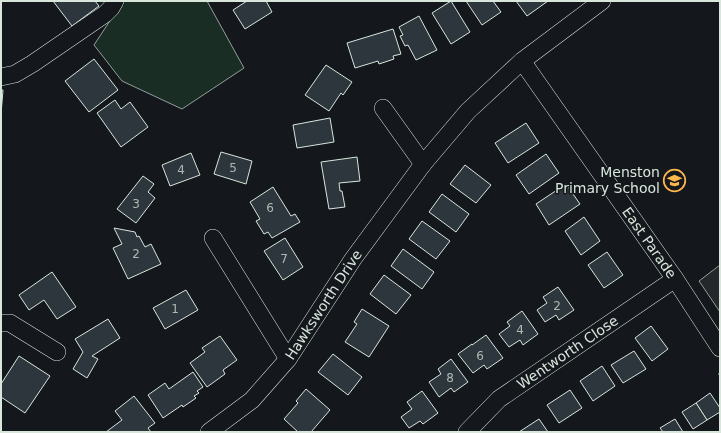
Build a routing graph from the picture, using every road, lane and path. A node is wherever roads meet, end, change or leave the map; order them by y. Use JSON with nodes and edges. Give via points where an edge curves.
{"nodes":[{"id":1,"x":114,"y":1,"type":"edge"},
{"id":2,"x":596,"y":3,"type":"edge"},
{"id":3,"x":522,"y":61,"type":"junction"},
{"id":4,"x":1,"y":77,"type":"edge"},
{"id":5,"x":383,"y":108,"type":"dead end"},
{"id":6,"x":423,"y":164,"type":"junction"},
{"id":7,"x":214,"y":238,"type":"dead end"},
{"id":8,"x":675,"y":279,"type":"junction"},
{"id":9,"x":1,"y":323,"type":"edge"},
{"id":10,"x":720,"y":348,"type":"edge"},
{"id":11,"x":57,"y":352,"type":"dead end"},
{"id":12,"x":288,"y":359,"type":"junction"},
{"id":13,"x":209,"y":432,"type":"edge"},
{"id":14,"x":467,"y":432,"type":"edge"}],
"edges":[{"from":1,"to":4,"type":"street","via":[[105,14],[32,64],[15,74]]},
{"from":2,"to":3,"type":"street","name":"Hawksworth Drive"},
{"from":3,"to":6,"type":"street","name":"Hawksworth Drive","via":[[468,111]]},
{"from":3,"to":8,"type":"street","name":"East Parade"},
{"from":5,"to":6,"type":"street"},
{"from":6,"to":12,"type":"street","name":"Hawksworth Drive","via":[[353,259]]},
{"from":7,"to":12,"type":"street"},
{"from":8,"to":10,"type":"street","name":"East Parade"},
{"from":8,"to":14,"type":"street","name":"Wentworth Close","via":[[499,399]]},
{"from":9,"to":11,"type":"street","via":[[10,323]]},
{"from":12,"to":13,"type":"street","name":"Hawksworth Drive","via":[[252,400]]}]}
